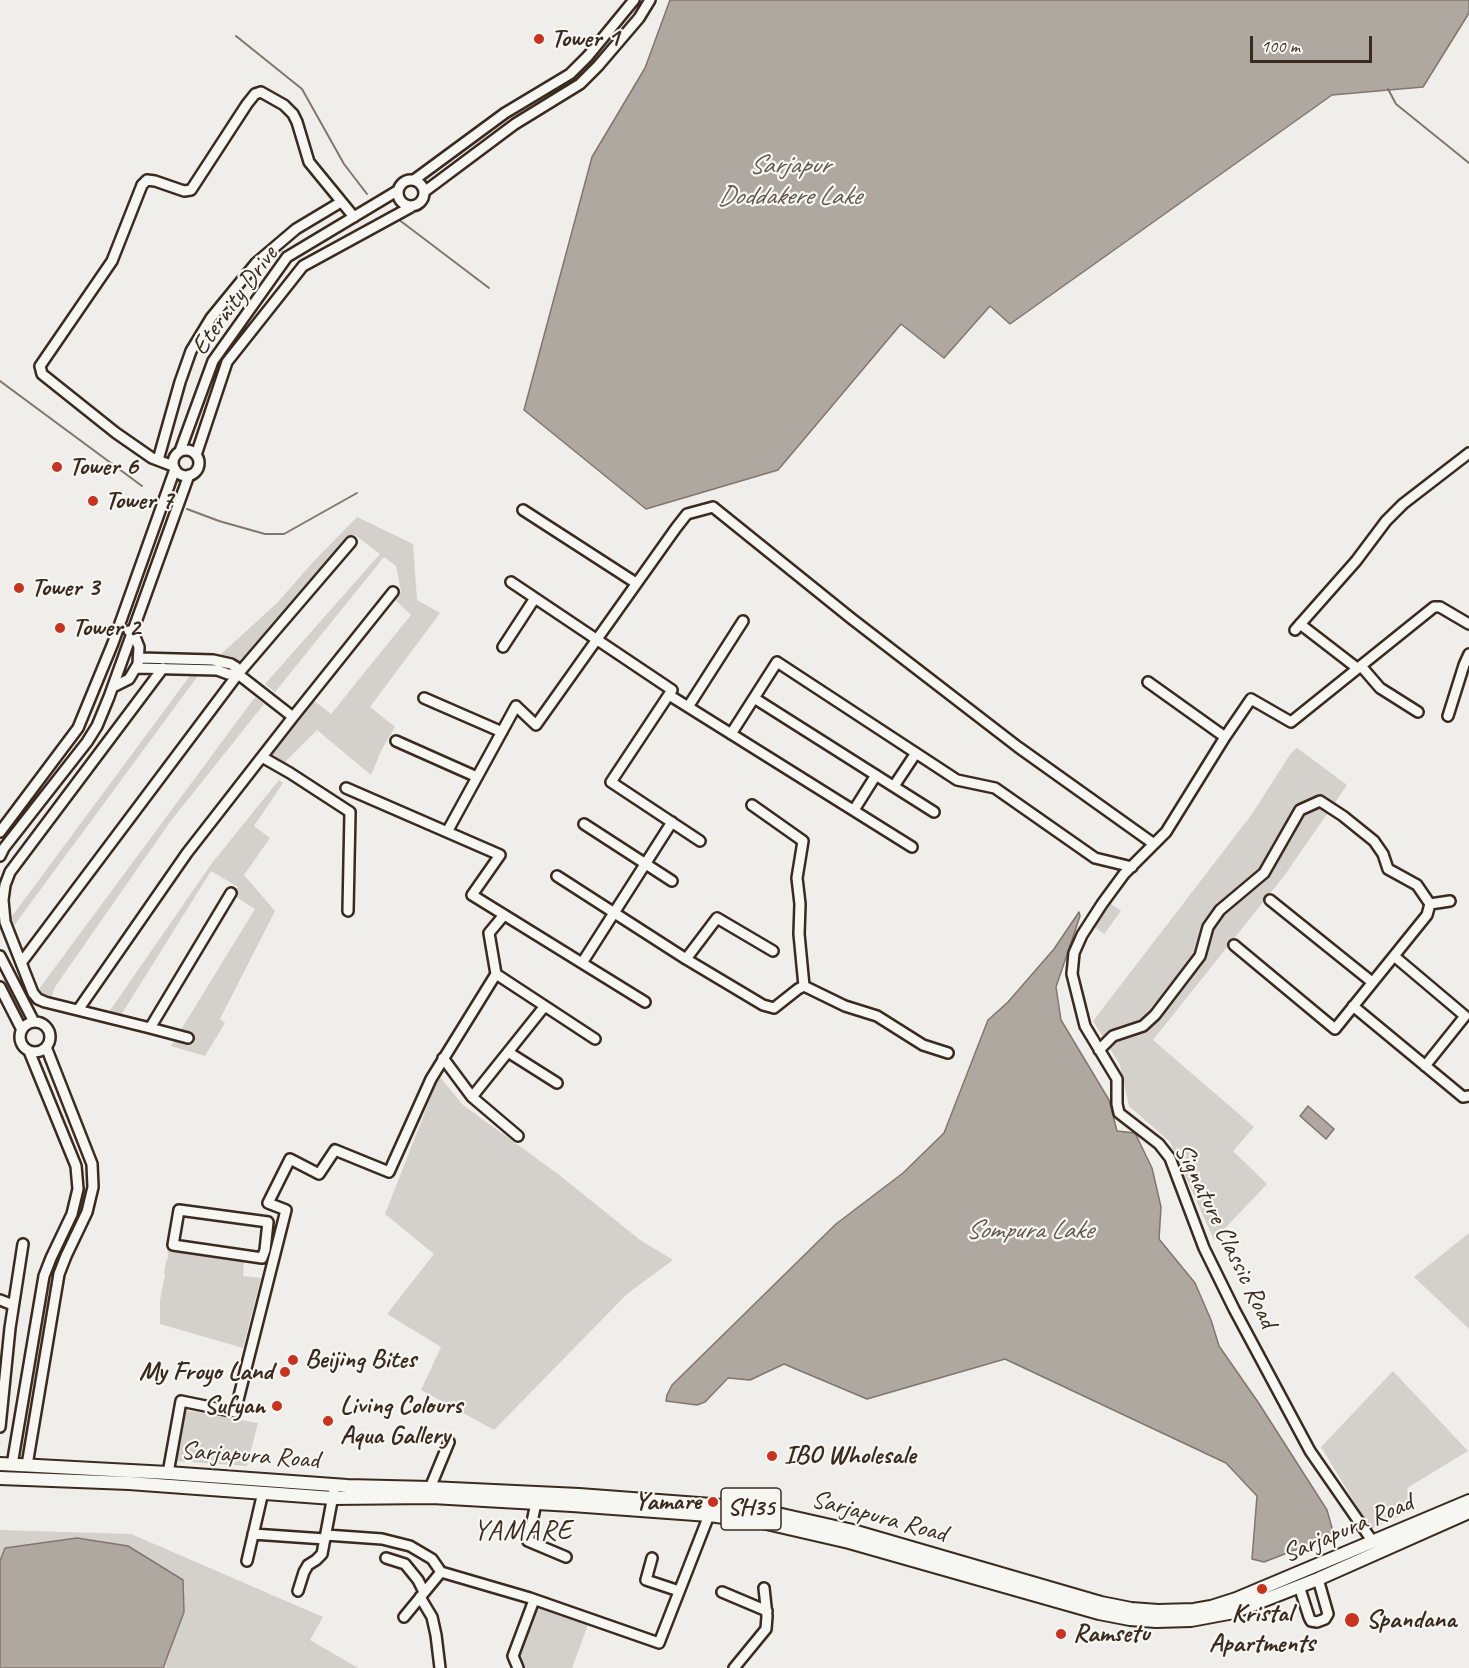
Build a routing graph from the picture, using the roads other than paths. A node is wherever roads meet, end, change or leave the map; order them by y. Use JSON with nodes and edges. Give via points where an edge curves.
{"nodes":[{"id":1,"x":634,"y":0,"type":"edge"},
{"id":2,"x":650,"y":0,"type":"edge"},
{"id":3,"x":414,"y":180,"type":"junction"},
{"id":4,"x":398,"y":191,"type":"junction"},
{"id":5,"x":424,"y":192,"type":"junction"},
{"id":6,"x":341,"y":202,"type":"junction"},
{"id":7,"x":411,"y":207,"type":"junction"},
{"id":8,"x":354,"y":217,"type":"junction"},
{"id":9,"x":265,"y":288,"type":"junction"},
{"id":10,"x":276,"y":300,"type":"junction"},
{"id":11,"x":180,"y":451,"type":"junction"},
{"id":12,"x":1469,"y":453,"type":"edge"},
{"id":13,"x":196,"y":455,"type":"junction"},
{"id":14,"x":158,"y":460,"type":"junction"},
{"id":15,"x":174,"y":467,"type":"junction"},
{"id":16,"x":189,"y":475,"type":"junction"},
{"id":17,"x":523,"y":510,"type":"dead end"},
{"id":18,"x":351,"y":542,"type":"dead end"},
{"id":19,"x":511,"y":582,"type":"dead end"},
{"id":20,"x":636,"y":583,"type":"junction"},
{"id":21,"x":393,"y":592,"type":"dead end"},
{"id":22,"x":535,"y":598,"type":"junction"},
{"id":23,"x":743,"y":621,"type":"dead end"},
{"id":24,"x":1469,"y":624,"type":"edge"},
{"id":25,"x":119,"y":628,"type":"junction"},
{"id":26,"x":132,"y":632,"type":"junction"},
{"id":27,"x":596,"y":639,"type":"junction"},
{"id":28,"x":503,"y":647,"type":"dead end"},
{"id":29,"x":1469,"y":654,"type":"edge"},
{"id":30,"x":138,"y":663,"type":"junction"},
{"id":31,"x":1359,"y":667,"type":"junction"},
{"id":32,"x":163,"y":668,"type":"junction"},
{"id":33,"x":238,"y":675,"type":"junction"},
{"id":34,"x":1459,"y":681,"type":"junction"},
{"id":35,"x":1148,"y":682,"type":"dead end"},
{"id":36,"x":1469,"y":684,"type":"edge"},
{"id":37,"x":113,"y":687,"type":"junction"},
{"id":38,"x":669,"y":694,"type":"junction"},
{"id":39,"x":424,"y":698,"type":"dead end"},
{"id":40,"x":754,"y":698,"type":"junction"},
{"id":41,"x":688,"y":707,"type":"junction"},
{"id":42,"x":1418,"y":712,"type":"dead end"},
{"id":43,"x":1448,"y":716,"type":"dead end"},
{"id":44,"x":293,"y":717,"type":"junction"},
{"id":45,"x":502,"y":732,"type":"junction"},
{"id":46,"x":731,"y":734,"type":"junction"},
{"id":47,"x":1225,"y":737,"type":"junction"},
{"id":48,"x":396,"y":741,"type":"dead end"},
{"id":49,"x":916,"y":753,"type":"junction"},
{"id":50,"x":262,"y":757,"type":"junction"},
{"id":51,"x":876,"y":775,"type":"junction"},
{"id":52,"x":477,"y":777,"type":"junction"},
{"id":53,"x":894,"y":786,"type":"junction"},
{"id":54,"x":346,"y":788,"type":"dead end"},
{"id":55,"x":752,"y":805,"type":"dead end"},
{"id":56,"x":854,"y":810,"type":"junction"},
{"id":57,"x":934,"y":812,"type":"dead end"},
{"id":58,"x":672,"y":822,"type":"junction"},
{"id":59,"x":584,"y":824,"type":"dead end"},
{"id":60,"x":0,"y":832,"type":"edge"},
{"id":61,"x":447,"y":832,"type":"junction"},
{"id":62,"x":700,"y":841,"type":"dead end"},
{"id":63,"x":1154,"y":844,"type":"junction"},
{"id":64,"x":912,"y":847,"type":"dead end"},
{"id":65,"x":0,"y":856,"type":"edge"},
{"id":66,"x":645,"y":864,"type":"junction"},
{"id":67,"x":1132,"y":867,"type":"junction"},
{"id":68,"x":557,"y":876,"type":"dead end"},
{"id":69,"x":672,"y":881,"type":"dead end"},
{"id":70,"x":231,"y":893,"type":"dead end"},
{"id":71,"x":1270,"y":900,"type":"dead end"},
{"id":72,"x":1450,"y":901,"type":"dead end"},
{"id":73,"x":1430,"y":904,"type":"junction"},
{"id":74,"x":348,"y":911,"type":"dead end"},
{"id":75,"x":614,"y":913,"type":"junction"},
{"id":76,"x":504,"y":915,"type":"junction"},
{"id":77,"x":1234,"y":945,"type":"dead end"},
{"id":78,"x":773,"y":951,"type":"dead end"},
{"id":79,"x":0,"y":956,"type":"edge"},
{"id":80,"x":1394,"y":956,"type":"junction"},
{"id":81,"x":686,"y":959,"type":"junction"},
{"id":82,"x":21,"y":963,"type":"junction"},
{"id":83,"x":582,"y":963,"type":"junction"},
{"id":84,"x":496,"y":974,"type":"junction"},
{"id":85,"x":1372,"y":982,"type":"junction"},
{"id":86,"x":804,"y":986,"type":"junction"},
{"id":87,"x":0,"y":987,"type":"edge"},
{"id":88,"x":645,"y":1002,"type":"dead end"},
{"id":89,"x":1353,"y":1006,"type":"junction"},
{"id":90,"x":544,"y":1007,"type":"junction"},
{"id":91,"x":78,"y":1010,"type":"junction"},
{"id":92,"x":34,"y":1022,"type":"junction"},
{"id":93,"x":150,"y":1028,"type":"junction"},
{"id":94,"x":22,"y":1030,"type":"junction"},
{"id":95,"x":188,"y":1038,"type":"dead end"},
{"id":96,"x":595,"y":1039,"type":"dead end"},
{"id":97,"x":46,"y":1047,"type":"junction"},
{"id":98,"x":1099,"y":1050,"type":"junction"},
{"id":99,"x":29,"y":1051,"type":"junction"},
{"id":100,"x":508,"y":1052,"type":"junction"},
{"id":101,"x":948,"y":1053,"type":"dead end"},
{"id":102,"x":443,"y":1058,"type":"junction"},
{"id":103,"x":1425,"y":1066,"type":"junction"},
{"id":104,"x":557,"y":1083,"type":"dead end"},
{"id":105,"x":1469,"y":1096,"type":"edge"},
{"id":106,"x":472,"y":1097,"type":"junction"},
{"id":107,"x":518,"y":1136,"type":"dead end"},
{"id":108,"x":266,"y":1239,"type":"junction"},
{"id":109,"x":278,"y":1241,"type":"junction"},
{"id":110,"x":23,"y":1244,"type":"dead end"},
{"id":111,"x":0,"y":1300,"type":"edge"},
{"id":112,"x":13,"y":1305,"type":"junction"},
{"id":113,"x":0,"y":1427,"type":"edge"},
{"id":114,"x":449,"y":1442,"type":"dead end"},
{"id":115,"x":6,"y":1464,"type":"edge"},
{"id":116,"x":27,"y":1465,"type":"junction"},
{"id":117,"x":168,"y":1473,"type":"junction"},
{"id":118,"x":0,"y":1478,"type":"edge"},
{"id":119,"x":430,"y":1488,"type":"junction"},
{"id":120,"x":334,"y":1491,"type":"junction"},
{"id":121,"x":263,"y":1492,"type":"junction"},
{"id":122,"x":1469,"y":1501,"type":"edge"},
{"id":123,"x":536,"y":1503,"type":"junction"},
{"id":124,"x":711,"y":1510,"type":"junction"},
{"id":125,"x":1469,"y":1512,"type":"edge"},
{"id":126,"x":1440,"y":1519,"type":"junction"},
{"id":127,"x":253,"y":1534,"type":"junction"},
{"id":128,"x":326,"y":1537,"type":"junction"},
{"id":129,"x":1372,"y":1542,"type":"junction"},
{"id":130,"x":566,"y":1557,"type":"dead end"},
{"id":131,"x":386,"y":1558,"type":"dead end"},
{"id":132,"x":652,"y":1558,"type":"dead end"},
{"id":133,"x":247,"y":1562,"type":"dead end"},
{"id":134,"x":441,"y":1572,"type":"junction"},
{"id":135,"x":1318,"y":1579,"type":"junction"},
{"id":136,"x":1299,"y":1586,"type":"junction"},
{"id":137,"x":764,"y":1588,"type":"dead end"},
{"id":138,"x":1274,"y":1590,"type":"junction"},
{"id":139,"x":298,"y":1591,"type":"dead end"},
{"id":140,"x":679,"y":1592,"type":"junction"},
{"id":141,"x":722,"y":1592,"type":"dead end"},
{"id":142,"x":422,"y":1594,"type":"junction"},
{"id":143,"x":534,"y":1600,"type":"junction"},
{"id":144,"x":767,"y":1611,"type":"junction"},
{"id":145,"x":404,"y":1617,"type":"dead end"},
{"id":146,"x":440,"y":1668,"type":"edge"},
{"id":147,"x":518,"y":1668,"type":"edge"},
{"id":148,"x":734,"y":1668,"type":"edge"}],
"edges":[{"from":1,"to":3,"type":"street","name":"Eternity Drive","via":[[570,74],[505,113]]},
{"from":2,"to":5,"type":"street","name":"Eternity Drive","via":[[639,18],[580,84],[515,124]]},
{"from":3,"to":4,"type":"street","name":"Eternity Drive","via":[[402,183]]},
{"from":3,"to":5,"type":"street"},
{"from":4,"to":7,"type":"street","via":[[399,200]]},
{"from":4,"to":8,"type":"street","name":"Eternity Drive"},
{"from":5,"to":7,"type":"street","name":"Eternity Drive","via":[[422,201]]},
{"from":6,"to":8,"type":"street"},
{"from":6,"to":14,"type":"street","via":[[296,229],[256,263],[211,318],[191,351]]},
{"from":6,"to":14,"type":"street","via":[[309,162],[293,114],[261,92],[247,104],[191,190],[147,180],[142,185],[112,261],[40,366],[42,374],[116,433]]},
{"from":7,"to":10,"type":"street","name":"Eternity Drive","via":[[303,266]]},
{"from":8,"to":9,"type":"street","name":"Eternity Drive","via":[[287,256]]},
{"from":9,"to":10,"type":"street"},
{"from":9,"to":11,"type":"street","name":"Eternity Drive","via":[[213,361]]},
{"from":10,"to":13,"type":"street","name":"Eternity Drive","via":[[227,362]]},
{"from":11,"to":13,"type":"street","via":[[189,450]]},
{"from":11,"to":15,"type":"street","name":"Eternity Drive","via":[[174,457]]},
{"from":12,"to":31,"type":"street","via":[[1386,521],[1298,627]]},
{"from":13,"to":16,"type":"street","name":"Eternity Drive","via":[[198,467]]},
{"from":14,"to":15,"type":"street"},
{"from":15,"to":16,"type":"street","via":[[181,475]]},
{"from":15,"to":25,"type":"street","name":"Eternity Drive"},
{"from":16,"to":26,"type":"street","name":"Eternity Drive"},
{"from":17,"to":20,"type":"street"},
{"from":18,"to":33,"type":"street"},
{"from":19,"to":22,"type":"street"},
{"from":20,"to":27,"type":"street"},
{"from":20,"to":63,"type":"street","via":[[687,514],[713,507],[1008,740]]},
{"from":21,"to":44,"type":"street"},
{"from":22,"to":27,"type":"street"},
{"from":22,"to":28,"type":"street"},
{"from":23,"to":41,"type":"street"},
{"from":24,"to":31,"type":"street","via":[[1434,607]]},
{"from":25,"to":26,"type":"street"},
{"from":25,"to":60,"type":"street","name":"Eternity Drive","via":[[78,728]]},
{"from":26,"to":30,"type":"street","via":[[138,642]]},
{"from":26,"to":37,"type":"street","name":"Eternity Drive"},
{"from":27,"to":38,"type":"street","via":[[672,690]]},
{"from":27,"to":45,"type":"street","via":[[536,725],[516,705]]},
{"from":29,"to":34,"type":"street"},
{"from":30,"to":32,"type":"street"},
{"from":30,"to":33,"type":"street","via":[[219,660],[236,667]]},
{"from":30,"to":37,"type":"street","via":[[129,679]]},
{"from":31,"to":42,"type":"street","via":[[1380,688]]},
{"from":31,"to":47,"type":"street","name":"Signature Classic Road","via":[[1292,722],[1251,699]]},
{"from":32,"to":33,"type":"street","via":[[217,670]]},
{"from":32,"to":82,"type":"street","via":[[10,872],[3,907]]},
{"from":33,"to":44,"type":"street"},
{"from":33,"to":82,"type":"street"},
{"from":34,"to":36,"type":"street"},
{"from":34,"to":43,"type":"street"},
{"from":35,"to":47,"type":"street"},
{"from":37,"to":65,"type":"street","name":"Eternity Drive","via":[[87,742]]},
{"from":38,"to":41,"type":"street"},
{"from":38,"to":58,"type":"street","via":[[611,782]]},
{"from":39,"to":45,"type":"street"},
{"from":40,"to":46,"type":"street"},
{"from":40,"to":49,"type":"street","via":[[777,662]]},
{"from":40,"to":51,"type":"street"},
{"from":41,"to":46,"type":"street"},
{"from":44,"to":50,"type":"street"},
{"from":45,"to":52,"type":"street"},
{"from":46,"to":56,"type":"street"},
{"from":47,"to":63,"type":"street","name":"Signature Classic Road","via":[[1166,832]]},
{"from":48,"to":52,"type":"street"},
{"from":49,"to":53,"type":"street"},
{"from":49,"to":67,"type":"street","via":[[957,780],[995,788],[1095,858]]},
{"from":50,"to":74,"type":"street","via":[[350,812]]},
{"from":50,"to":91,"type":"street","via":[[187,853]]},
{"from":51,"to":53,"type":"street"},
{"from":51,"to":56,"type":"street"},
{"from":52,"to":61,"type":"street"},
{"from":53,"to":57,"type":"street"},
{"from":54,"to":61,"type":"street"},
{"from":55,"to":86,"type":"street","via":[[803,841],[797,878]]},
{"from":56,"to":64,"type":"street"},
{"from":58,"to":62,"type":"street"},
{"from":58,"to":66,"type":"street"},
{"from":59,"to":66,"type":"street"},
{"from":61,"to":76,"type":"street","via":[[500,855],[472,895]]},
{"from":63,"to":67,"type":"street","name":"Signature Classic Road"},
{"from":66,"to":69,"type":"street"},
{"from":66,"to":75,"type":"street"},
{"from":67,"to":98,"type":"street","name":"Signature Classic Road","via":[[1102,904],[1074,953],[1072,974],[1078,999],[1085,1026]]},
{"from":68,"to":75,"type":"street"},
{"from":70,"to":93,"type":"street"},
{"from":71,"to":85,"type":"street"},
{"from":72,"to":73,"type":"street"},
{"from":73,"to":80,"type":"street","via":[[1427,915]]},
{"from":73,"to":98,"type":"street","via":[[1417,885],[1388,869],[1374,841],[1320,801],[1300,810],[1264,873],[1220,910],[1208,927],[1200,956],[1155,1016],[1143,1026],[1113,1036]]},
{"from":75,"to":81,"type":"street"},
{"from":75,"to":83,"type":"street"},
{"from":76,"to":83,"type":"street"},
{"from":76,"to":84,"type":"street","via":[[489,933]]},
{"from":77,"to":89,"type":"street","via":[[1335,1029]]},
{"from":78,"to":81,"type":"street","via":[[717,918]]},
{"from":79,"to":92,"type":"street"},
{"from":80,"to":85,"type":"street"},
{"from":80,"to":103,"type":"street","via":[[1465,1016]]},
{"from":81,"to":86,"type":"street","via":[[774,1008]]},
{"from":82,"to":91,"type":"street","via":[[38,999]]},
{"from":83,"to":88,"type":"street"},
{"from":84,"to":90,"type":"street"},
{"from":84,"to":102,"type":"street"},
{"from":85,"to":89,"type":"street"},
{"from":86,"to":101,"type":"street","via":[[877,1016],[923,1045]]},
{"from":87,"to":94,"type":"street"},
{"from":89,"to":103,"type":"street"},
{"from":90,"to":96,"type":"street"},
{"from":90,"to":100,"type":"street"},
{"from":91,"to":93,"type":"street"},
{"from":92,"to":94,"type":"street"},
{"from":92,"to":97,"type":"street","via":[[47,1028],[50,1038]]},
{"from":93,"to":95,"type":"street"},
{"from":94,"to":99,"type":"street","via":[[20,1040]]},
{"from":97,"to":99,"type":"street","via":[[38,1052]]},
{"from":97,"to":116,"type":"street","via":[[92,1164],[93,1186],[87,1212],[59,1274]]},
{"from":98,"to":129,"type":"street","name":"Signature Classic Road","via":[[1117,1078],[1119,1113],[1159,1144],[1170,1158],[1204,1248],[1234,1309],[1310,1451]]},
{"from":99,"to":115,"type":"street","via":[[76,1166],[78,1189],[72,1214],[44,1276]]},
{"from":100,"to":104,"type":"street"},
{"from":100,"to":106,"type":"street"},
{"from":102,"to":106,"type":"street"},
{"from":102,"to":109,"type":"street","via":[[389,1172],[335,1150],[319,1174],[290,1159],[268,1203],[286,1210]]},
{"from":103,"to":105,"type":"street","via":[[1463,1096]]},
{"from":106,"to":107,"type":"street"},
{"from":108,"to":108,"type":"street","via":[[262,1258],[172,1245],[178,1210],[268,1222]]},
{"from":108,"to":109,"type":"street"},
{"from":109,"to":117,"type":"street","via":[[235,1412],[181,1401]]},
{"from":110,"to":112,"type":"street"},
{"from":111,"to":112,"type":"street"},
{"from":112,"to":113,"type":"street"},
{"from":114,"to":119,"type":"street"},
{"from":115,"to":116,"type":"main road","name":"Sarjapura Road","number":"SH35"},
{"from":116,"to":117,"type":"main road","name":"Sarjapura Road","number":"SH35"},
{"from":117,"to":120,"type":"main road","name":"Sarjapura Road","number":"SH35"},
{"from":118,"to":121,"type":"main road","name":"Sarjapura Road"},
{"from":119,"to":120,"type":"main road","name":"Sarjapura Road","number":"SH35"},
{"from":119,"to":124,"type":"main road","name":"Sarjapura Road","number":"SH35","via":[[579,1495]]},
{"from":120,"to":121,"type":"main road","name":"Sarjapura Road"},
{"from":120,"to":123,"type":"main road","name":"Sarjapura Road"},
{"from":120,"to":128,"type":"street"},
{"from":121,"to":127,"type":"street"},
{"from":122,"to":126,"type":"main road","name":"Sarjapura Road","number":"SH35"},
{"from":123,"to":124,"type":"main road","name":"Sarjapura Road"},
{"from":123,"to":130,"type":"street","via":[[528,1541]]},
{"from":124,"to":138,"type":"main road","name":"Sarjapura Road","number":"SH35","via":[[764,1511],[842,1528],[950,1564],[1131,1609],[1194,1610]]},
{"from":124,"to":140,"type":"street"},
{"from":125,"to":126,"type":"main road","name":"Sarjapura Road"},
{"from":126,"to":129,"type":"main road","name":"Sarjapura Road","number":"SH35"},
{"from":126,"to":135,"type":"main road","name":"Sarjapura Road"},
{"from":127,"to":128,"type":"street"},
{"from":127,"to":133,"type":"street"},
{"from":128,"to":134,"type":"street","via":[[382,1539],[410,1546],[432,1559]]},
{"from":128,"to":139,"type":"street","via":[[322,1554],[308,1564]]},
{"from":129,"to":138,"type":"main road","name":"Sarjapura Road","number":"SH35"},
{"from":131,"to":142,"type":"street","via":[[405,1564],[418,1580]]},
{"from":132,"to":140,"type":"street","via":[[646,1580]]},
{"from":134,"to":142,"type":"street"},
{"from":134,"to":143,"type":"street"},
{"from":135,"to":136,"type":"main road","name":"Sarjapura Road"},
{"from":135,"to":136,"type":"street","via":[[1328,1614],[1317,1622],[1309,1617]]},
{"from":136,"to":138,"type":"main road","name":"Sarjapura Road"},
{"from":137,"to":144,"type":"street"},
{"from":140,"to":143,"type":"street","via":[[659,1643]]},
{"from":141,"to":144,"type":"street"},
{"from":142,"to":145,"type":"street"},
{"from":142,"to":146,"type":"street","via":[[432,1617]]},
{"from":143,"to":147,"type":"street","via":[[513,1656]]},
{"from":144,"to":148,"type":"street","via":[[766,1629]]}]}
